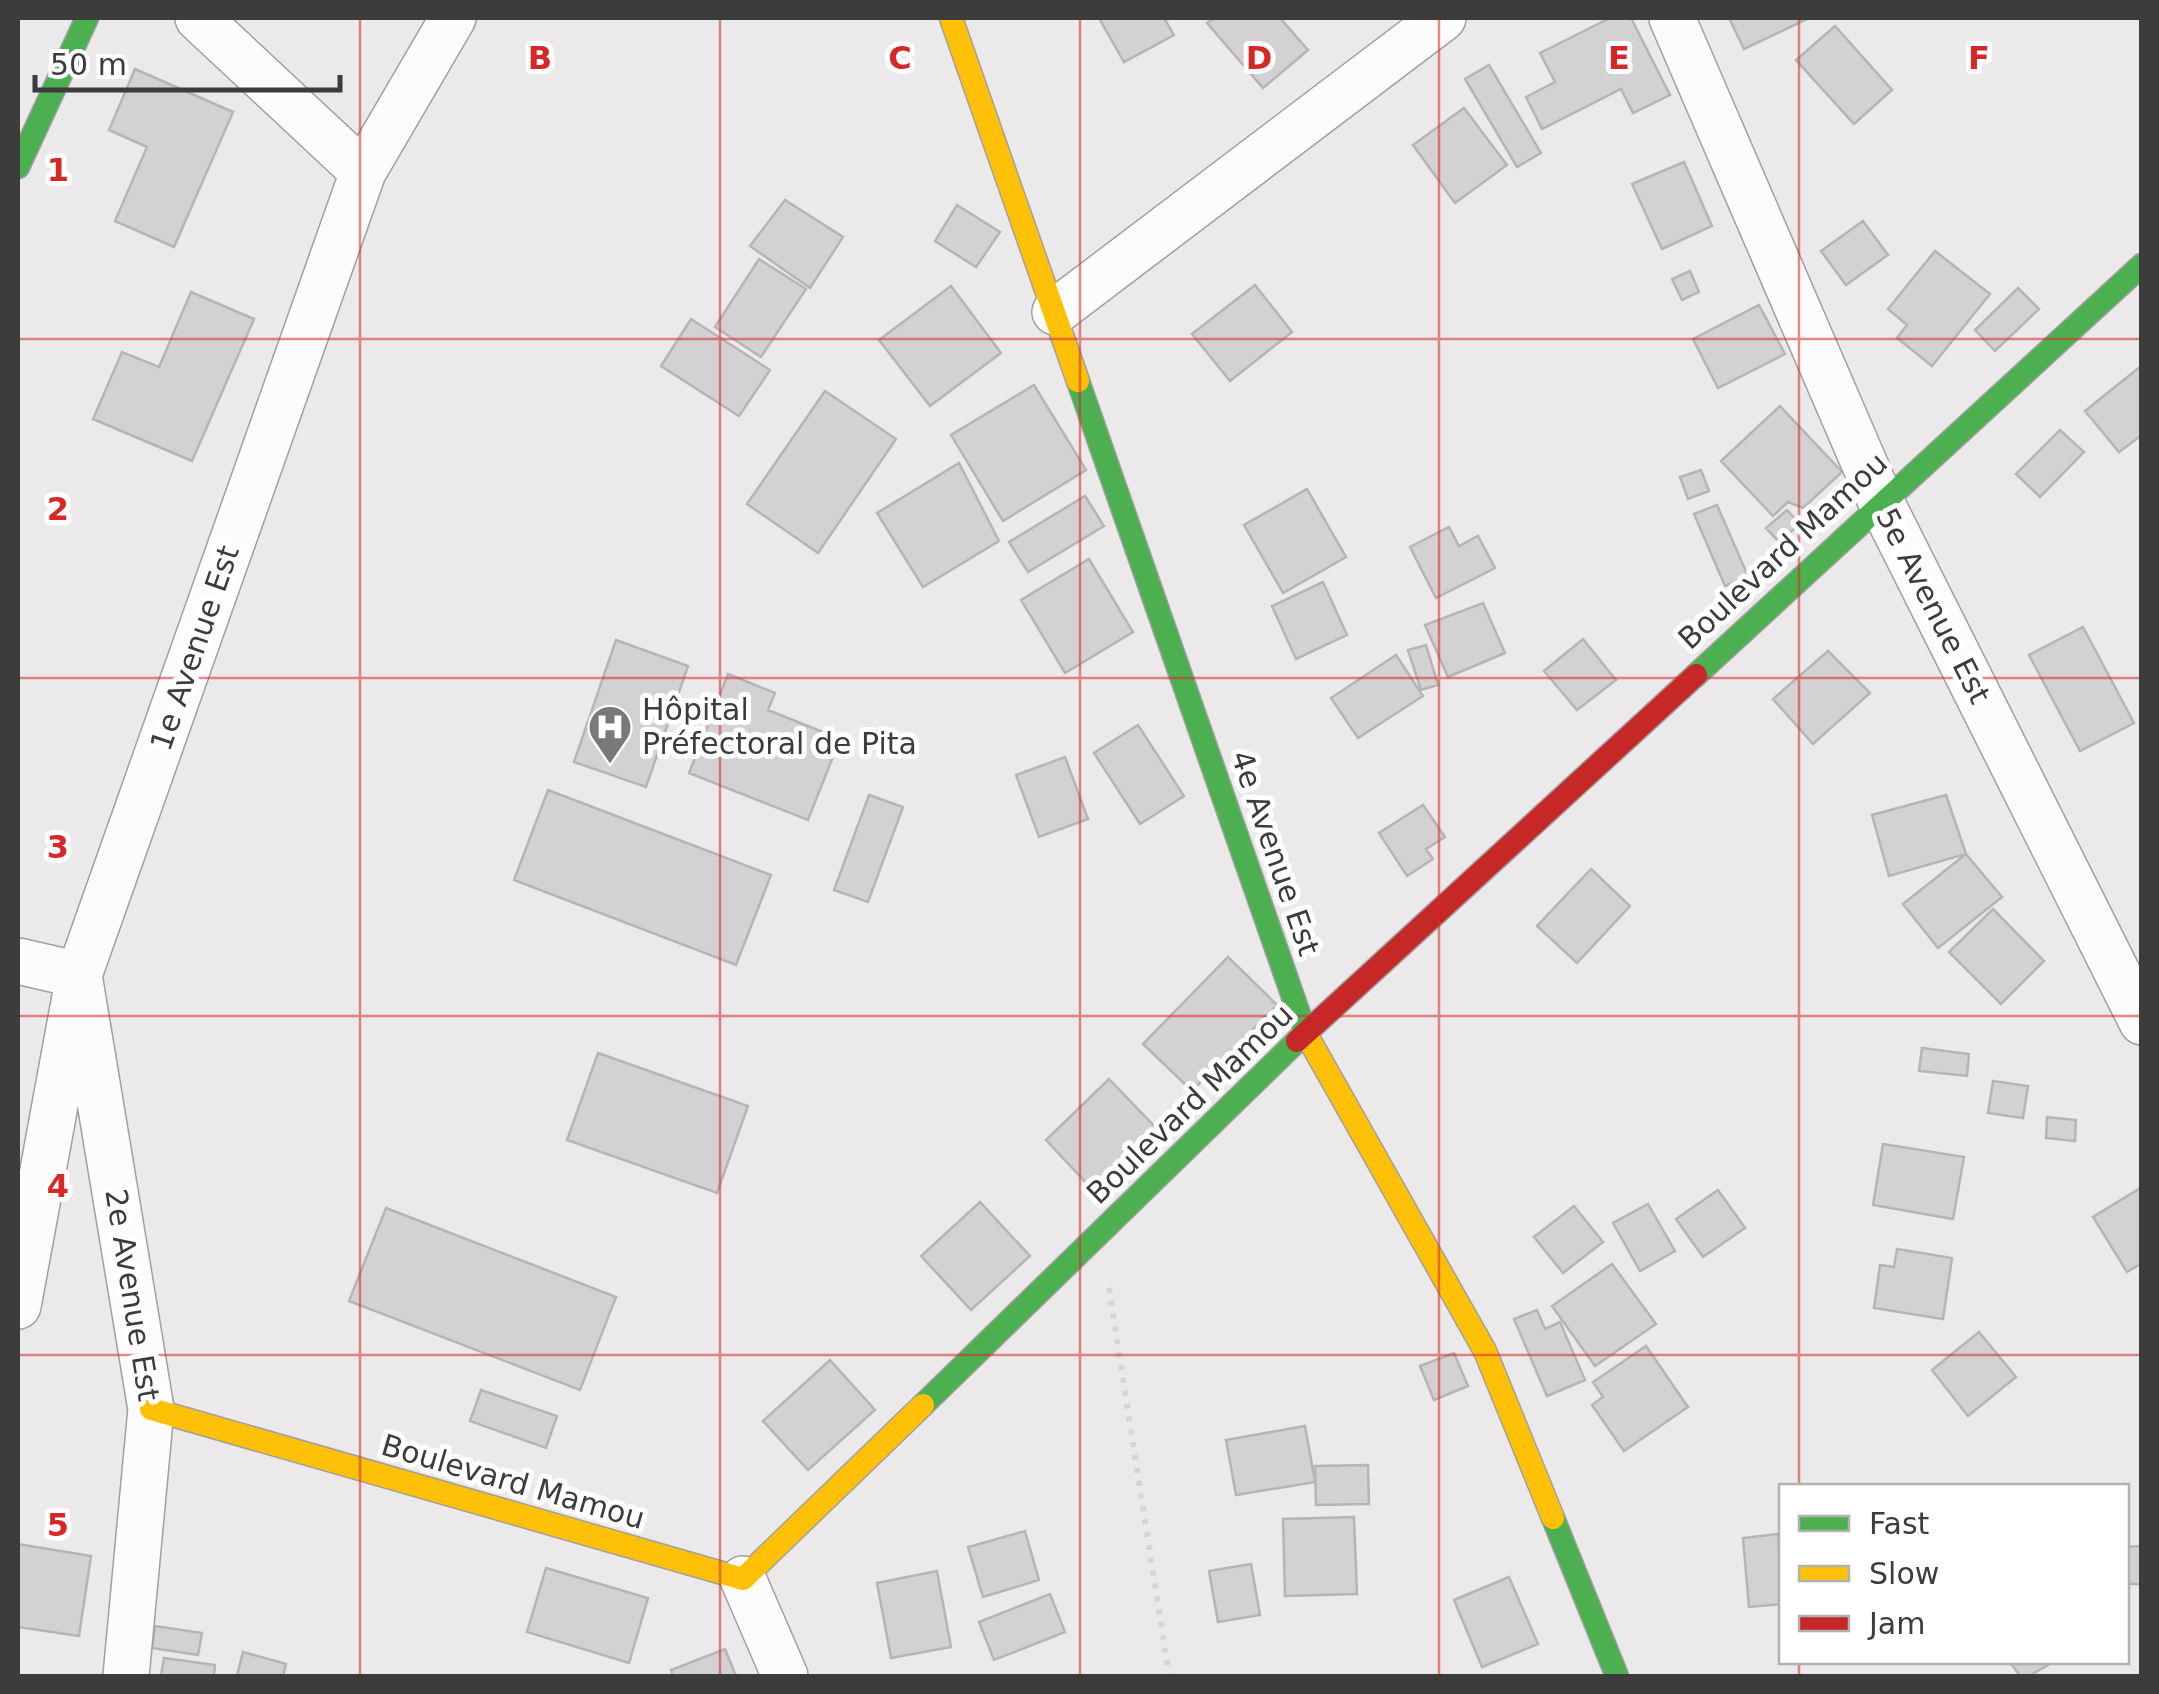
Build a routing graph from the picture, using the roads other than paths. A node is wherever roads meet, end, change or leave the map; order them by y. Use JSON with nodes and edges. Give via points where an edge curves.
{"nodes":[{"id":1,"x":88,"y":18,"type":"edge"},
{"id":2,"x":198,"y":18,"type":"edge"},
{"id":3,"x":453,"y":18,"type":"edge"},
{"id":4,"x":951,"y":18,"type":"edge"},
{"id":5,"x":1443,"y":18,"type":"edge"},
{"id":6,"x":1672,"y":18,"type":"edge"},
{"id":7,"x":18,"y":167,"type":"edge"},
{"id":8,"x":363,"y":172,"type":"junction"},
{"id":9,"x":2142,"y":265,"type":"edge"},
{"id":10,"x":1055,"y":312,"type":"junction"},
{"id":11,"x":1881,"y":502,"type":"junction"},
{"id":12,"x":18,"y":961,"type":"edge"},
{"id":13,"x":79,"y":975,"type":"junction"},
{"id":14,"x":2142,"y":1022,"type":"edge"},
{"id":15,"x":1306,"y":1033,"type":"junction"},
{"id":16,"x":18,"y":1306,"type":"edge"},
{"id":17,"x":151,"y":1409,"type":"junction"},
{"id":18,"x":743,"y":1579,"type":"junction"},
{"id":19,"x":126,"y":1676,"type":"edge"},
{"id":20,"x":785,"y":1676,"type":"edge"},
{"id":21,"x":1617,"y":1676,"type":"edge"}],
"edges":[{"from":1,"to":7,"type":"main road"},
{"from":2,"to":8,"type":"street"},
{"from":3,"to":8,"type":"street","name":"1e Avenue Est"},
{"from":4,"to":10,"type":"main road","name":"4e Avenue Est"},
{"from":5,"to":10,"type":"street"},
{"from":6,"to":11,"type":"street","name":"5e Avenue Est"},
{"from":8,"to":13,"type":"street","name":"1e Avenue Est"},
{"from":9,"to":11,"type":"main road","name":"Boulevard Mamou"},
{"from":10,"to":15,"type":"main road","name":"4e Avenue Est"},
{"from":11,"to":14,"type":"street","name":"5e Avenue Est"},
{"from":11,"to":15,"type":"main road","name":"Boulevard Mamou"},
{"from":12,"to":13,"type":"street"},
{"from":13,"to":16,"type":"street","name":"1e Avenue Est"},
{"from":13,"to":17,"type":"street","name":"2e Avenue Est"},
{"from":15,"to":18,"type":"main road","name":"Boulevard Mamou"},
{"from":15,"to":21,"type":"main road","name":"4e Avenue Est","via":[[1485,1351]]},
{"from":17,"to":18,"type":"main road","name":"Boulevard Mamou"},
{"from":17,"to":19,"type":"street","name":"2e Avenue Est"},
{"from":18,"to":20,"type":"street"}]}
